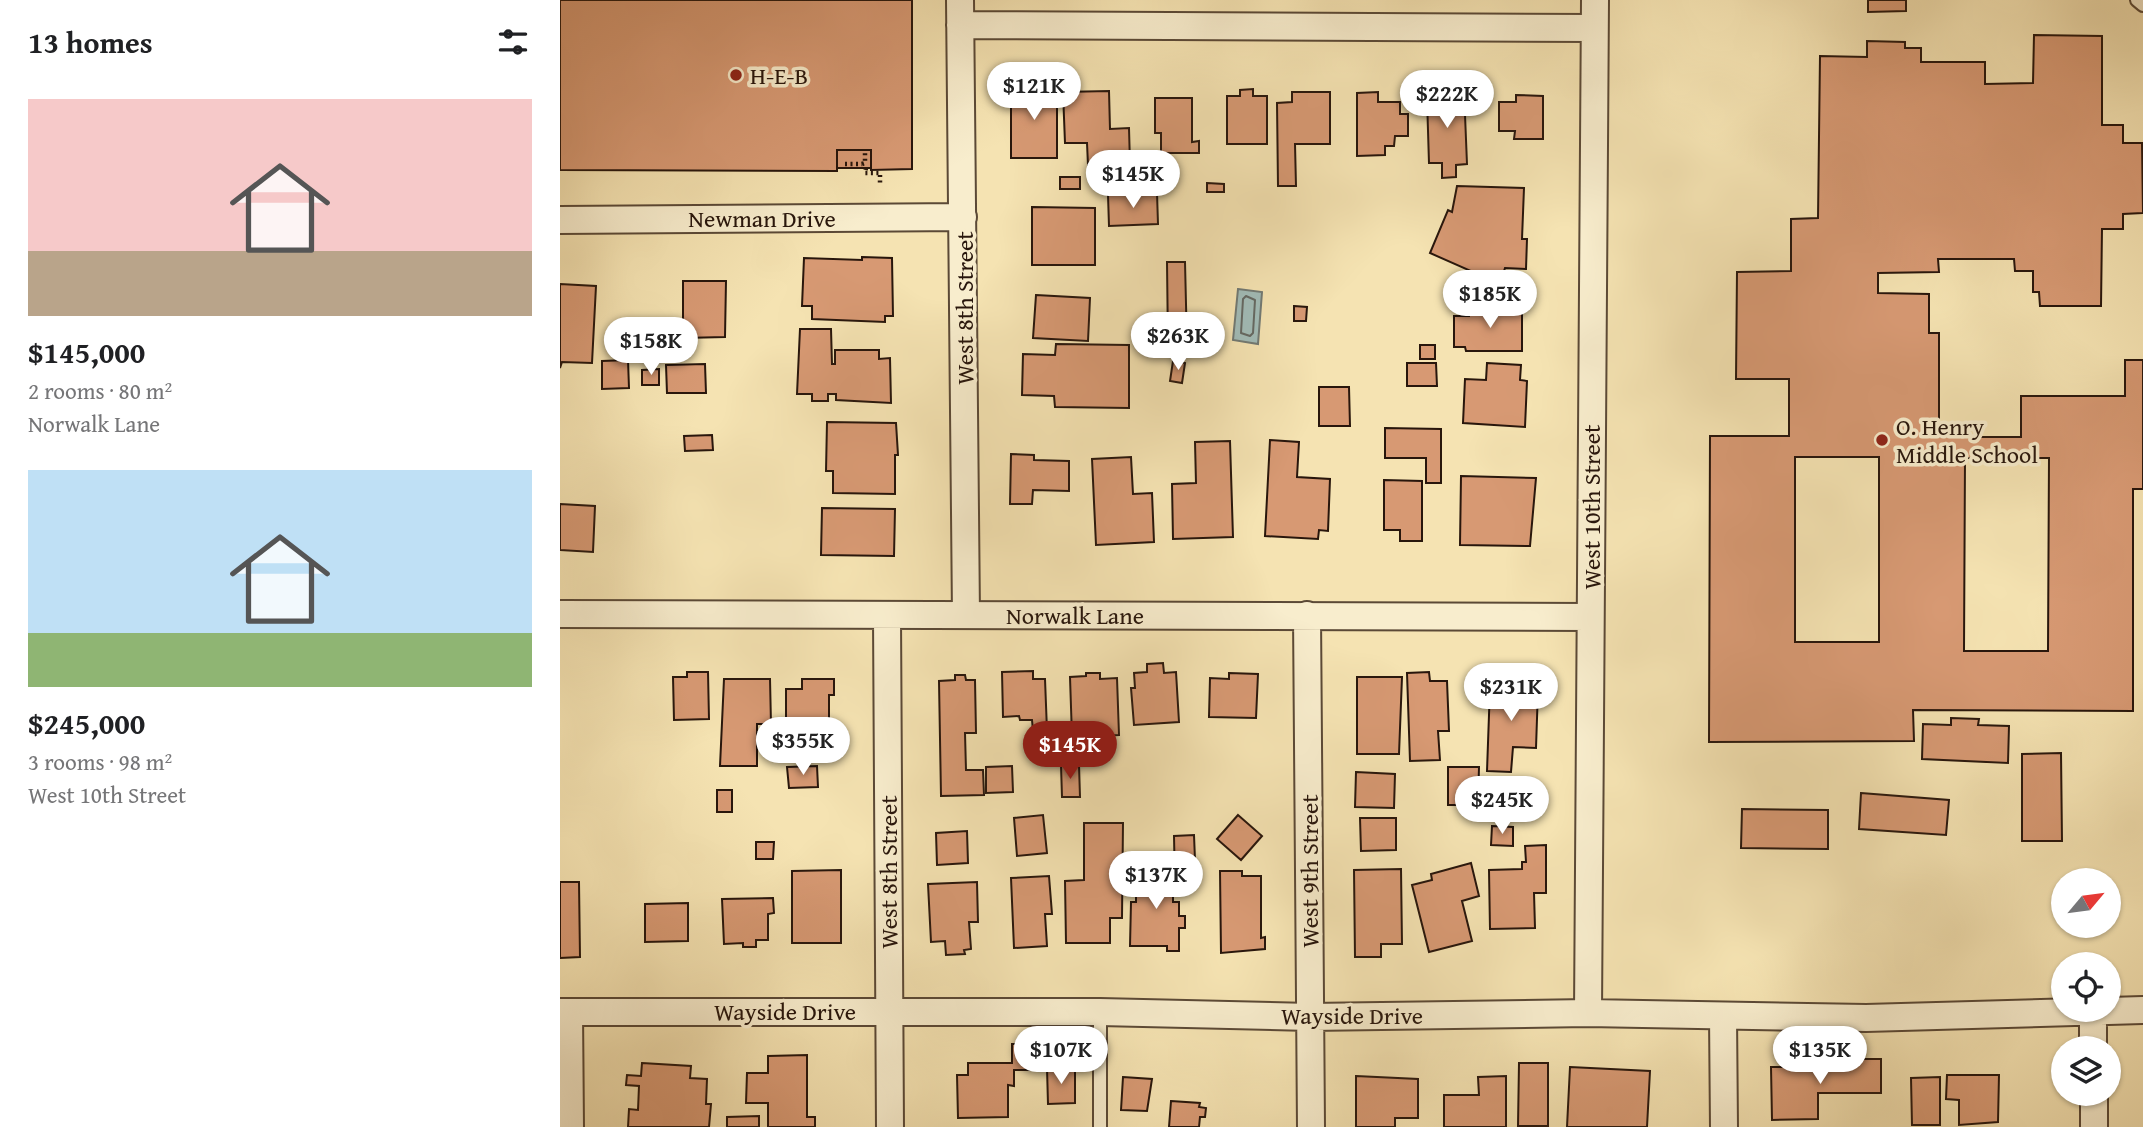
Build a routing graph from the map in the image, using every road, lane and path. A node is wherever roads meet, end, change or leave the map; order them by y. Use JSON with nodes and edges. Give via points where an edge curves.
{"nodes":[{"id":1,"x":1595,"y":0,"type":"edge"},
{"id":2,"x":2137,"y":0,"type":"edge"},
{"id":3,"x":2143,"y":5,"type":"edge"},
{"id":4,"x":960,"y":13,"type":"edge"},
{"id":5,"x":1594,"y":28,"type":"junction"},
{"id":6,"x":865,"y":150,"type":"dead end"},
{"id":7,"x":845,"y":164,"type":"dead end"},
{"id":8,"x":866,"y":168,"type":"dead end"},
{"id":9,"x":880,"y":184,"type":"dead end"},
{"id":10,"x":964,"y":217,"type":"junction"},
{"id":11,"x":560,"y":220,"type":"edge"},
{"id":12,"x":560,"y":614,"type":"edge"},
{"id":13,"x":967,"y":615,"type":"junction"},
{"id":14,"x":1307,"y":615,"type":"junction"},
{"id":15,"x":887,"y":617,"type":"junction"},
{"id":16,"x":1590,"y":617,"type":"junction"},
{"id":17,"x":889,"y":1010,"type":"junction"},
{"id":18,"x":2143,"y":1010,"type":"edge"},
{"id":19,"x":2121,"y":1011,"type":"edge"},
{"id":20,"x":565,"y":1012,"type":"edge"},
{"id":21,"x":1100,"y":1012,"type":"junction"},
{"id":22,"x":1588,"y":1013,"type":"junction"},
{"id":23,"x":2051,"y":1014,"type":"edge"},
{"id":24,"x":1723,"y":1016,"type":"junction"},
{"id":25,"x":1310,"y":1017,"type":"junction"},
{"id":26,"x":2094,"y":1106,"type":"edge"},
{"id":27,"x":569,"y":1127,"type":"edge"},
{"id":28,"x":890,"y":1127,"type":"edge"},
{"id":29,"x":1100,"y":1127,"type":"edge"},
{"id":30,"x":1311,"y":1127,"type":"edge"},
{"id":31,"x":1724,"y":1127,"type":"edge"},
{"id":32,"x":2094,"y":1127,"type":"edge"}],
"edges":[{"from":1,"to":5,"type":"street","name":"West 10th Street"},
{"from":2,"to":3,"type":"lane"},
{"from":4,"to":5,"type":"street"},
{"from":4,"to":10,"type":"street","name":"West 8th Street"},
{"from":5,"to":16,"type":"street","name":"West 10th Street"},
{"from":6,"to":7,"type":"path","bridge":true,"via":[[865,163]]},
{"from":8,"to":9,"type":"path","via":[[865,173],[880,173]]},
{"from":10,"to":11,"type":"street","name":"Newman Drive"},
{"from":10,"to":13,"type":"street","name":"West 8th Street"},
{"from":12,"to":15,"type":"street","name":"Norwalk Lane"},
{"from":13,"to":14,"type":"street","name":"Norwalk Lane"},
{"from":13,"to":15,"type":"street","name":"Norwalk Lane"},
{"from":14,"to":16,"type":"street","name":"Norwalk Lane"},
{"from":14,"to":25,"type":"street","name":"West 9th Street"},
{"from":15,"to":17,"type":"street","name":"West 8th Street"},
{"from":16,"to":22,"type":"street","name":"West 10th Street"},
{"from":17,"to":20,"type":"street","name":"Wayside Drive"},
{"from":17,"to":21,"type":"street","name":"Wayside Drive"},
{"from":17,"to":28,"type":"street","name":"West 8th Street"},
{"from":18,"to":19,"type":"street","name":"Wayside Drive"},
{"from":20,"to":27,"type":"street"},
{"from":21,"to":25,"type":"street","name":"Wayside Drive"},
{"from":21,"to":29,"type":"lane"},
{"from":22,"to":24,"type":"street","name":"Wayside Drive"},
{"from":22,"to":25,"type":"street","name":"Wayside Drive"},
{"from":23,"to":24,"type":"street","name":"Wayside Drive"},
{"from":24,"to":31,"type":"street"},
{"from":25,"to":30,"type":"street","name":"West 9th Street"},
{"from":26,"to":32,"type":"street"}]}
